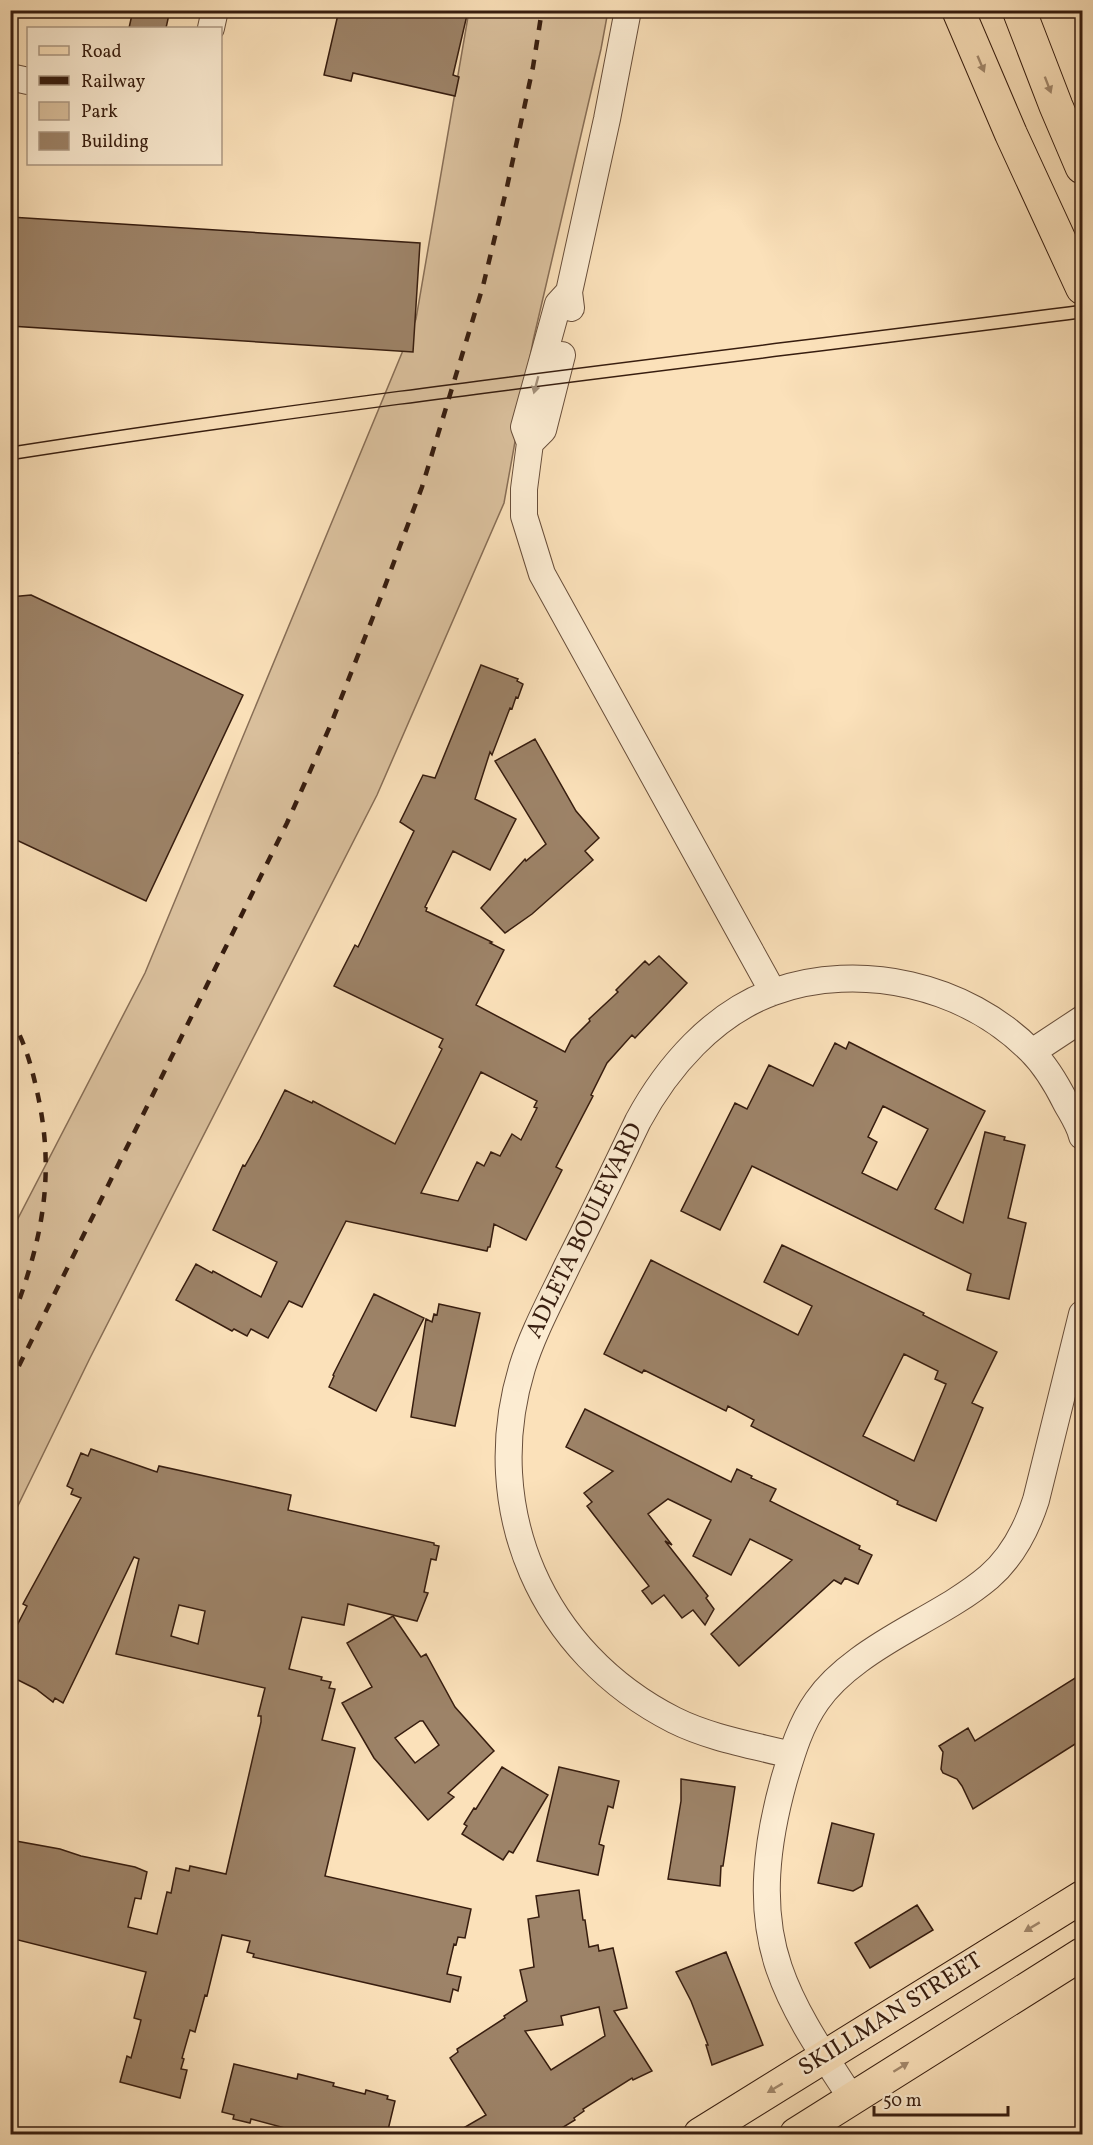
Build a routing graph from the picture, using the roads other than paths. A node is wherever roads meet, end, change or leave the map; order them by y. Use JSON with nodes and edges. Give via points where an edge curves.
{"nodes":[{"id":1,"x":215,"y":10,"type":"edge"},
{"id":2,"x":628,"y":10,"type":"edge"},
{"id":3,"x":958,"y":10,"type":"edge"},
{"id":4,"x":1019,"y":10,"type":"edge"},
{"id":5,"x":211,"y":27,"type":"edge"},
{"id":6,"x":10,"y":76,"type":"edge"},
{"id":7,"x":27,"y":81,"type":"edge"},
{"id":8,"x":1083,"y":167,"type":"edge"},
{"id":9,"x":1083,"y":288,"type":"edge"},
{"id":10,"x":773,"y":992,"type":"junction"},
{"id":11,"x":1083,"y":1019,"type":"edge"},
{"id":12,"x":1032,"y":1052,"type":"junction"},
{"id":13,"x":1083,"y":1136,"type":"edge"},
{"id":14,"x":1083,"y":1314,"type":"edge"},
{"id":15,"x":791,"y":1755,"type":"junction"},
{"id":16,"x":1083,"y":1897,"type":"edge"},
{"id":17,"x":1083,"y":1954,"type":"edge"},
{"id":18,"x":825,"y":2057,"type":"junction"},
{"id":19,"x":852,"y":2099,"type":"junction"},
{"id":20,"x":700,"y":2134,"type":"edge"},
{"id":21,"x":796,"y":2134,"type":"edge"}],
"edges":[{"from":1,"to":5,"type":"street"},
{"from":2,"to":10,"type":"street","via":[[570,303],[558,304],[524,427],[530,443],[524,516],[542,574]]},
{"from":3,"to":9,"type":"main road","one_way":true},
{"from":4,"to":8,"type":"highway","one_way":true},
{"from":6,"to":7,"type":"street"},
{"from":10,"to":12,"type":"street","name":"ADLETA BOULEVARD","via":[[840,980],[882,980],[935,991],[976,1010]]},
{"from":10,"to":15,"type":"street","name":"ADLETA BOULEVARD","via":[[703,1035],[651,1096],[533,1338],[514,1396],[508,1454],[514,1515],[535,1579],[564,1629],[597,1667],[650,1707],[676,1721]]},
{"from":11,"to":12,"type":"street"},
{"from":12,"to":13,"type":"street","name":"ADLETA BOULEVARD","via":[[1058,1087]]},
{"from":14,"to":15,"type":"street","via":[[1036,1500],[1028,1524],[1009,1555],[990,1576],[840,1675],[805,1720]]},
{"from":15,"to":18,"type":"street","via":[[768,1853],[768,1916],[778,1967],[797,2010]]},
{"from":16,"to":18,"type":"main road","name":"SKILLMAN STREET","one_way":true},
{"from":19,"to":17,"type":"main road","name":"SKILLMAN STREET","one_way":true},
{"from":18,"to":19,"type":"street"},
{"from":18,"to":20,"type":"main road","name":"SKILLMAN STREET","one_way":true},
{"from":19,"to":21,"type":"main road","name":"SKILLMAN STREET"}]}
